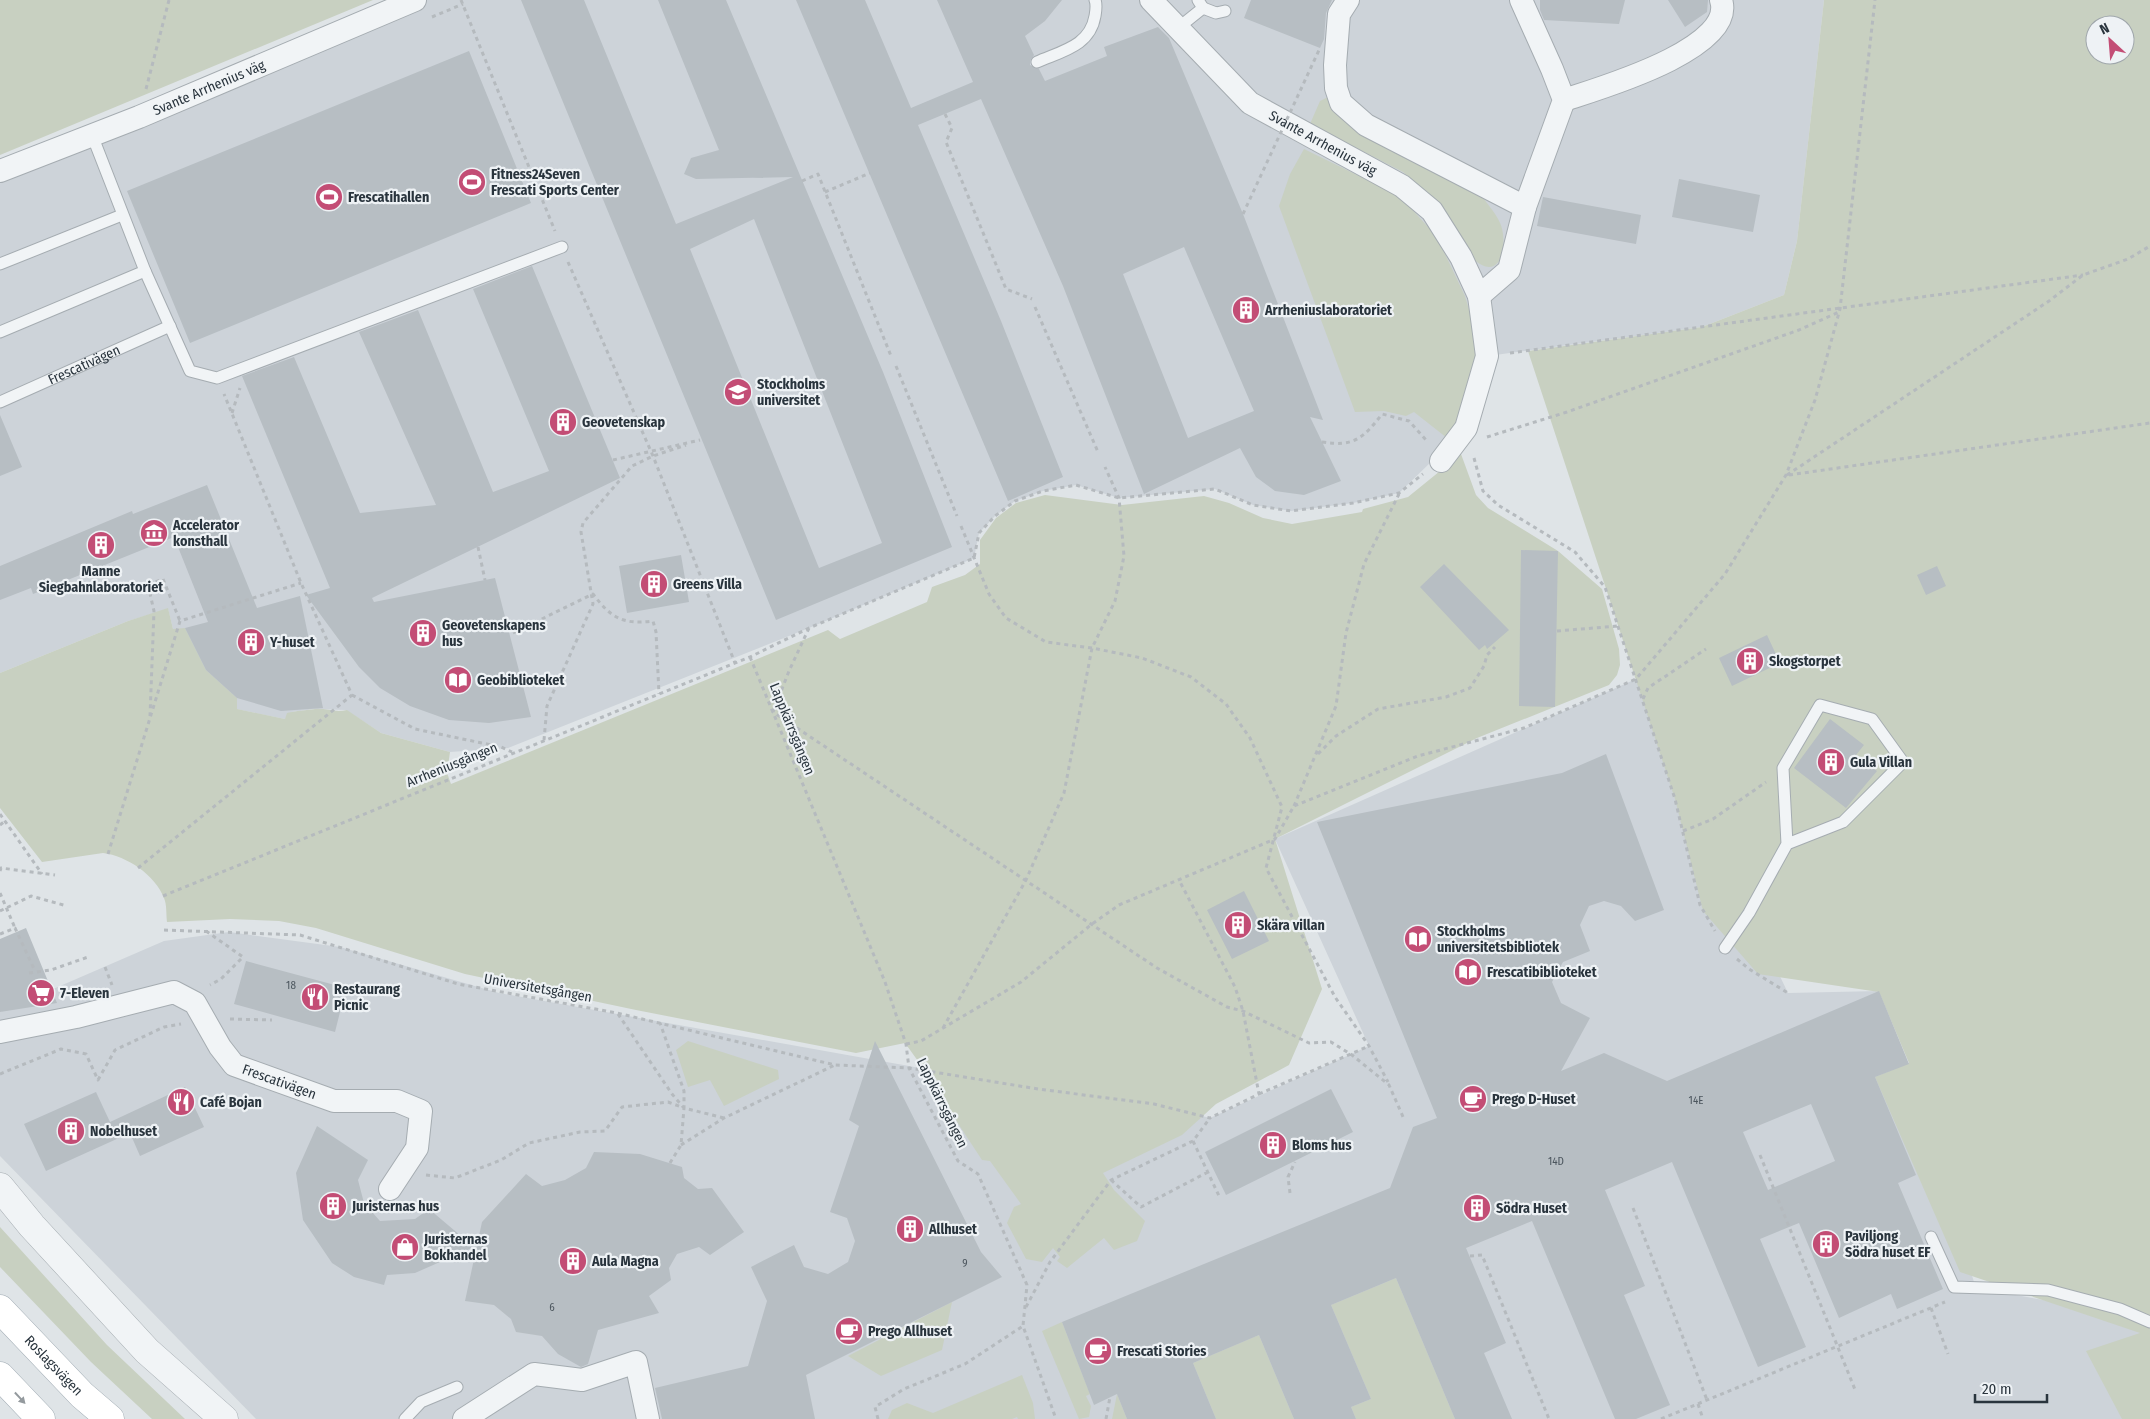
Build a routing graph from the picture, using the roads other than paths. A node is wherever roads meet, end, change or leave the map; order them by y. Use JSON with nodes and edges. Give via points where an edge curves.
{"nodes":[{"id":1,"x":415,"y":0,"type":"edge"},
{"id":2,"x":1095,"y":0,"type":"edge"},
{"id":3,"x":1151,"y":0,"type":"edge"},
{"id":4,"x":1348,"y":0,"type":"edge"},
{"id":5,"x":1521,"y":0,"type":"edge"},
{"id":6,"x":1721,"y":0,"type":"edge"},
{"id":7,"x":1200,"y":4,"type":"edge"},
{"id":8,"x":1225,"y":11,"type":"dead end"},
{"id":9,"x":1178,"y":28,"type":"junction"},
{"id":10,"x":1037,"y":62,"type":"dead end"},
{"id":11,"x":1564,"y":100,"type":"junction"},
{"id":12,"x":92,"y":135,"type":"junction"},
{"id":13,"x":0,"y":171,"type":"edge"},
{"id":14,"x":1525,"y":208,"type":"junction"},
{"id":15,"x":122,"y":215,"type":"junction"},
{"id":16,"x":562,"y":247,"type":"road end"},
{"id":17,"x":0,"y":264,"type":"edge"},
{"id":18,"x":145,"y":271,"type":"junction"},
{"id":19,"x":1479,"y":296,"type":"junction"},
{"id":20,"x":170,"y":326,"type":"junction"},
{"id":21,"x":0,"y":332,"type":"edge"},
{"id":22,"x":0,"y":402,"type":"edge"},
{"id":23,"x":1441,"y":461,"type":"road end"},
{"id":24,"x":1787,"y":844,"type":"junction"},
{"id":25,"x":1724,"y":948,"type":"road end"},
{"id":26,"x":0,"y":1032,"type":"edge"},
{"id":27,"x":395,"y":1181,"type":"road end"},
{"id":28,"x":0,"y":1187,"type":"edge"},
{"id":29,"x":1931,"y":1237,"type":"dead end"},
{"id":30,"x":0,"y":1309,"type":"edge"},
{"id":31,"x":2150,"y":1322,"type":"edge"},
{"id":32,"x":0,"y":1376,"type":"edge"},
{"id":33,"x":457,"y":1387,"type":"dead end"},
{"id":34,"x":41,"y":1419,"type":"edge"},
{"id":35,"x":110,"y":1419,"type":"edge"},
{"id":36,"x":224,"y":1419,"type":"edge"},
{"id":37,"x":405,"y":1419,"type":"edge"},
{"id":38,"x":464,"y":1419,"type":"edge"},
{"id":39,"x":648,"y":1419,"type":"edge"}],
"edges":[{"from":1,"to":12,"type":"street","name":"Svante Arrhenius väg"},
{"from":2,"to":10,"type":"lane","via":[[1093,28],[1080,44]]},
{"from":3,"to":9,"type":"street","name":"Svante Arrhenius väg"},
{"from":4,"to":14,"type":"street","via":[[1339,14],[1335,65],[1336,88],[1341,103],[1366,125]]},
{"from":5,"to":11,"type":"street"},
{"from":6,"to":11,"type":"street","via":[[1720,16],[1699,44],[1628,78]]},
{"from":7,"to":8,"type":"lane","via":[[1216,13]]},
{"from":7,"to":9,"type":"lane"},
{"from":9,"to":19,"type":"street","name":"Svante Arrhenius väg","via":[[1250,103],[1402,186],[1432,211],[1461,256]]},
{"from":11,"to":14,"type":"street"},
{"from":12,"to":13,"type":"street","name":"Svante Arrhenius väg"},
{"from":12,"to":15,"type":"lane"},
{"from":14,"to":19,"type":"street","via":[[1508,270]]},
{"from":15,"to":17,"type":"lane"},
{"from":15,"to":18,"type":"lane"},
{"from":16,"to":20,"type":"lane","via":[[217,378],[190,371]]},
{"from":18,"to":20,"type":"lane"},
{"from":18,"to":21,"type":"lane"},
{"from":19,"to":23,"type":"street","name":"Svante Arrhenius väg","via":[[1487,356],[1468,435]]},
{"from":20,"to":22,"type":"lane","name":"Frescativägen"},
{"from":24,"to":24,"type":"lane","via":[[1844,822],[1903,762],[1872,719],[1820,705],[1783,768]]},
{"from":24,"to":25,"type":"lane","via":[[1749,913]]},
{"from":26,"to":27,"type":"street","name":"Frescativägen","via":[[174,992],[195,1003],[234,1065],[334,1101],[397,1101],[421,1111],[417,1148]]},
{"from":28,"to":36,"type":"street","via":[[147,1351]]},
{"from":29,"to":31,"type":"lane","via":[[1954,1287],[2048,1290],[2120,1309]]},
{"from":30,"to":35,"type":"main road","name":"Roslagsvägen","via":[[82,1395]]},
{"from":32,"to":34,"type":"main road","one_way":true},
{"from":33,"to":37,"type":"lane","via":[[421,1402]]},
{"from":38,"to":39,"type":"street","via":[[534,1374],[582,1380],[636,1362]]}]}
